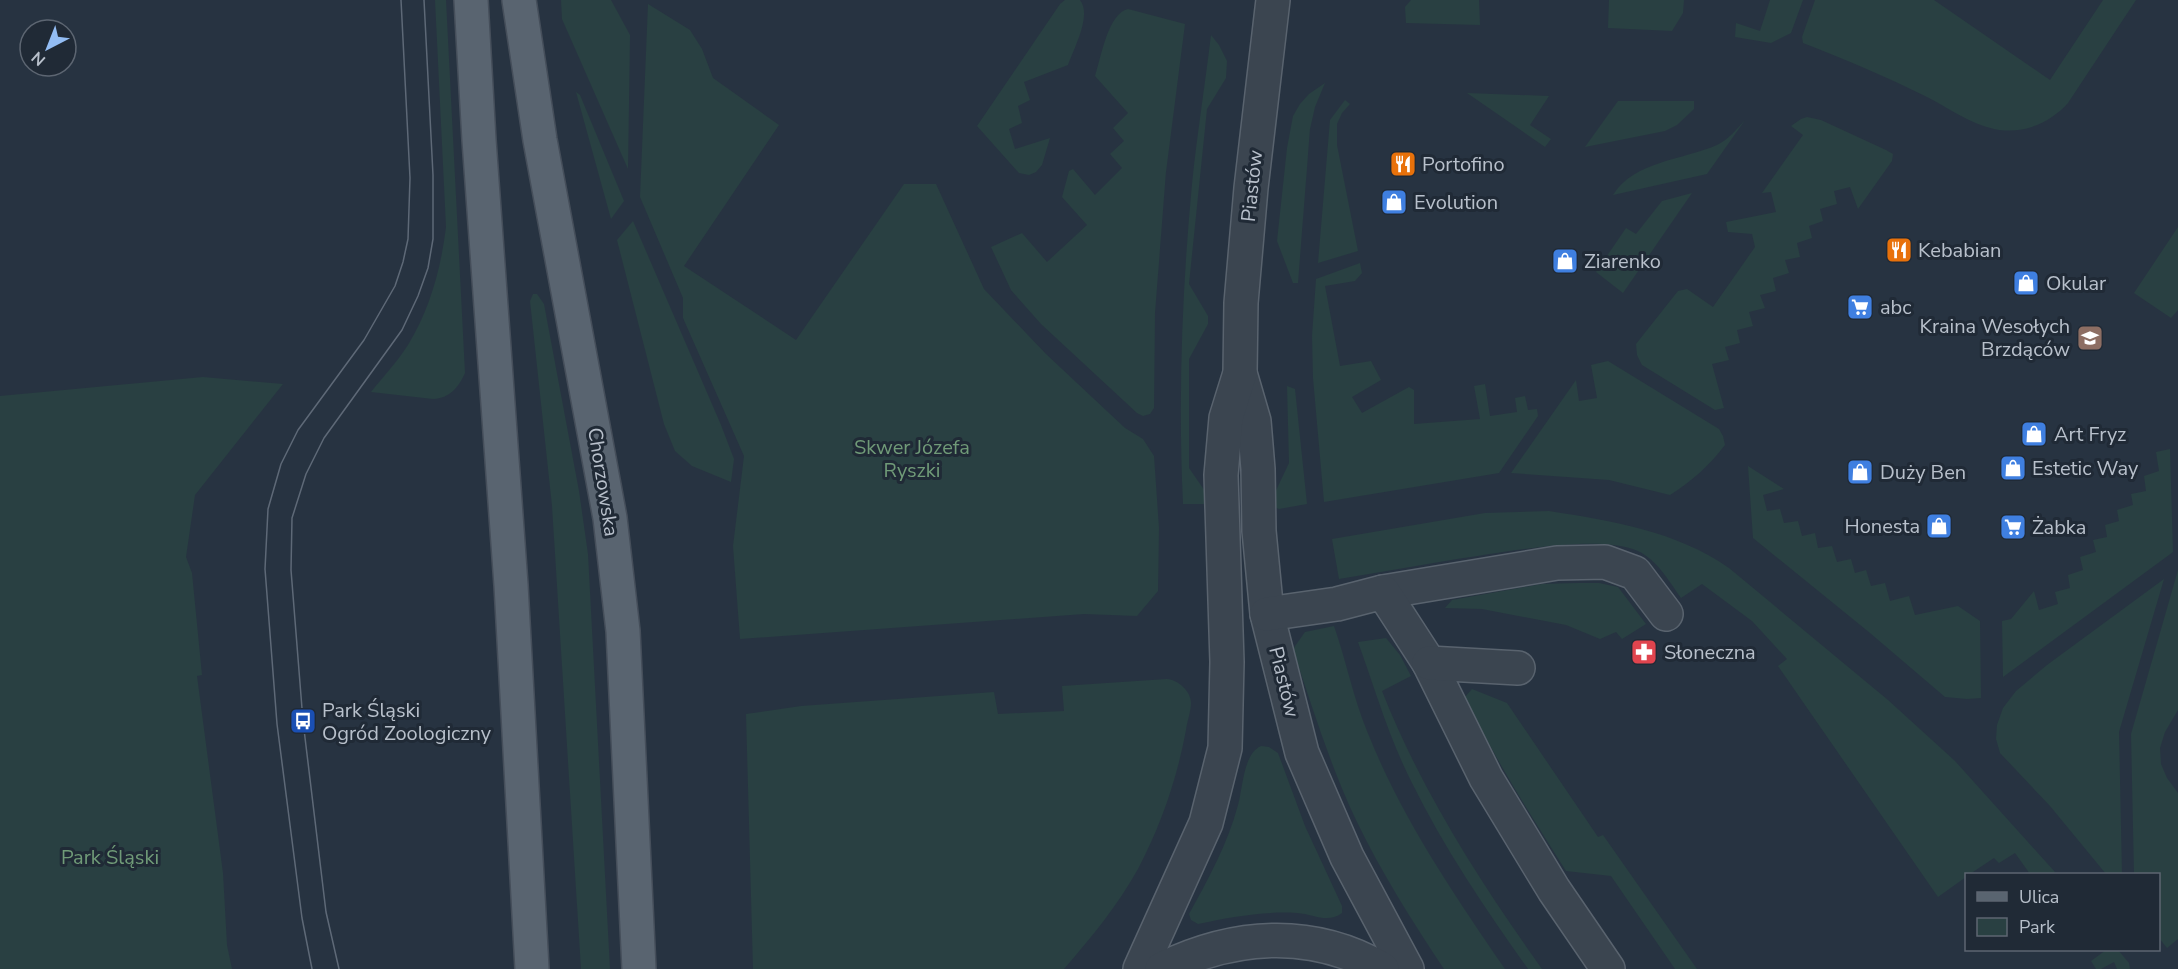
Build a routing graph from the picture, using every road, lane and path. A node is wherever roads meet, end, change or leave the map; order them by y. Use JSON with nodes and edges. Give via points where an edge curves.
{"nodes":[{"id":1,"x":471,"y":0,"type":"edge"},
{"id":2,"x":519,"y":0,"type":"edge"},
{"id":3,"x":1273,"y":0,"type":"edge"},
{"id":4,"x":1240,"y":373,"type":"junction"},
{"id":5,"x":1383,"y":592,"type":"junction"},
{"id":6,"x":1267,"y":614,"type":"junction"},
{"id":7,"x":1666,"y":614,"type":"dead end"},
{"id":8,"x":1430,"y":663,"type":"junction"},
{"id":9,"x":1518,"y":668,"type":"dead end"},
{"id":10,"x":532,"y":969,"type":"edge"},
{"id":11,"x":639,"y":969,"type":"edge"},
{"id":12,"x":1140,"y":969,"type":"edge"},
{"id":13,"x":1162,"y":969,"type":"edge"},
{"id":14,"x":1382,"y":969,"type":"edge"},
{"id":15,"x":1407,"y":969,"type":"edge"},
{"id":16,"x":1608,"y":969,"type":"edge"}],
"edges":[{"from":1,"to":10,"type":"main road","via":[[512,596]]},
{"from":2,"to":11,"type":"main road","name":"Chorzowska","via":[[540,140],[610,518],[624,631]]},
{"from":3,"to":4,"type":"street","name":"Piastów","via":[[1251,188],[1241,303]]},
{"from":4,"to":6,"type":"street","name":"Piastów","via":[[1254,421]]},
{"from":4,"to":12,"type":"street","name":"Piastów","via":[[1226,418],[1221,475],[1227,662],[1225,748],[1206,823]]},
{"from":5,"to":6,"type":"street","via":[[1337,604]]},
{"from":5,"to":7,"type":"street","via":[[1557,563],[1605,562],[1635,573]]},
{"from":5,"to":8,"type":"street"},
{"from":6,"to":15,"type":"street","name":"Piastów","via":[[1302,753],[1347,857]]},
{"from":8,"to":9,"type":"street"},
{"from":8,"to":16,"type":"street","via":[[1486,778]]},
{"from":13,"to":14,"type":"street","via":[[1186,957],[1232,944],[1275,940],[1322,945],[1362,957]]}]}
